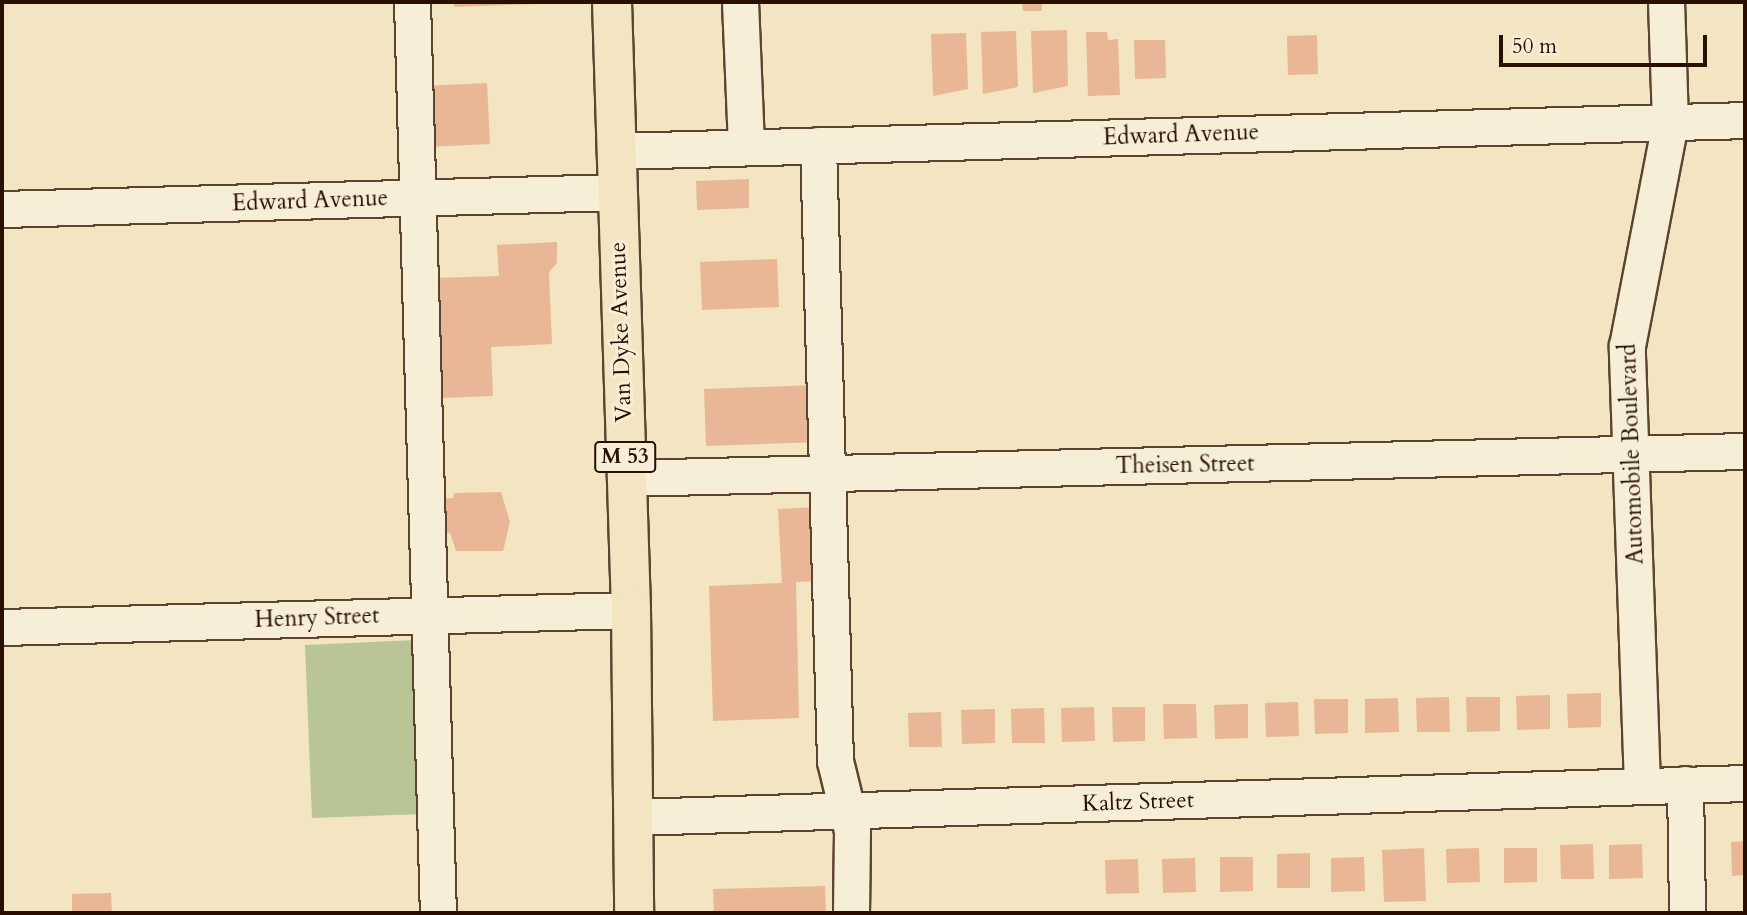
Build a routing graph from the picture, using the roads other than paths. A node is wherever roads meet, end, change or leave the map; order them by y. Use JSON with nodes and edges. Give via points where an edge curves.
{"nodes":[{"id":1,"x":412,"y":2,"type":"edge"},
{"id":2,"x":612,"y":2,"type":"edge"},
{"id":3,"x":740,"y":2,"type":"edge"},
{"id":4,"x":1666,"y":2,"type":"edge"},
{"id":5,"x":1745,"y":120,"type":"edge"},
{"id":6,"x":1670,"y":122,"type":"junction"},
{"id":7,"x":818,"y":145,"type":"junction"},
{"id":8,"x":746,"y":147,"type":"junction"},
{"id":9,"x":617,"y":151,"type":"junction"},
{"id":10,"x":618,"y":192,"type":"junction"},
{"id":11,"x":418,"y":198,"type":"junction"},
{"id":12,"x":2,"y":209,"type":"edge"},
{"id":13,"x":1745,"y":451,"type":"edge"},
{"id":14,"x":1631,"y":454,"type":"junction"},
{"id":15,"x":826,"y":473,"type":"junction"},
{"id":16,"x":625,"y":478,"type":"junction"},
{"id":17,"x":631,"y":610,"type":"junction"},
{"id":18,"x":429,"y":615,"type":"junction"},
{"id":19,"x":2,"y":627,"type":"edge"},
{"id":20,"x":1745,"y":783,"type":"edge"},
{"id":21,"x":1685,"y":784,"type":"junction"},
{"id":22,"x":1642,"y":785,"type":"junction"},
{"id":23,"x":845,"y":811,"type":"junction"},
{"id":24,"x":633,"y":817,"type":"junction"},
{"id":25,"x":438,"y":913,"type":"edge"},
{"id":26,"x":634,"y":913,"type":"edge"},
{"id":27,"x":851,"y":913,"type":"edge"},
{"id":28,"x":1687,"y":913,"type":"edge"}],
"edges":[{"from":1,"to":11,"type":"street"},
{"from":2,"to":9,"type":"main road","name":"Van Dyke Avenue","number":"M 53"},
{"from":3,"to":8,"type":"street"},
{"from":4,"to":6,"type":"street","name":"Automobile Boulevard"},
{"from":5,"to":6,"type":"street","name":"Edward Avenue"},
{"from":6,"to":7,"type":"street","name":"Edward Avenue"},
{"from":6,"to":14,"type":"street","name":"Automobile Boulevard","via":[[1627,346]]},
{"from":7,"to":8,"type":"street","name":"Edward Avenue"},
{"from":7,"to":15,"type":"street"},
{"from":8,"to":9,"type":"street","name":"Edward Avenue"},
{"from":9,"to":10,"type":"main road","name":"Van Dyke Avenue","number":"M 53"},
{"from":10,"to":11,"type":"street","name":"Edward Avenue"},
{"from":10,"to":16,"type":"main road","name":"Van Dyke Avenue","number":"M 53"},
{"from":11,"to":12,"type":"street","name":"Edward Avenue"},
{"from":11,"to":18,"type":"street"},
{"from":13,"to":14,"type":"street","name":"Theisen Street"},
{"from":14,"to":15,"type":"street","name":"Theisen Street"},
{"from":14,"to":22,"type":"street","name":"Automobile Boulevard"},
{"from":15,"to":16,"type":"street","name":"Theisen Street"},
{"from":15,"to":23,"type":"street","via":[[835,761]]},
{"from":16,"to":17,"type":"main road","name":"Van Dyke Avenue","number":"M 53"},
{"from":17,"to":18,"type":"street","name":"Henry Street"},
{"from":17,"to":24,"type":"main road","name":"Van Dyke Avenue","number":"M 53"},
{"from":18,"to":19,"type":"street","name":"Henry Street"},
{"from":18,"to":25,"type":"street"},
{"from":20,"to":21,"type":"street"},
{"from":21,"to":22,"type":"street","name":"Kaltz Street"},
{"from":21,"to":28,"type":"street"},
{"from":22,"to":23,"type":"street","name":"Kaltz Street"},
{"from":23,"to":24,"type":"street","name":"Kaltz Street"},
{"from":23,"to":27,"type":"street","via":[[852,831]]},
{"from":24,"to":26,"type":"main road","name":"Van Dyke Avenue","number":"M 53"}]}
